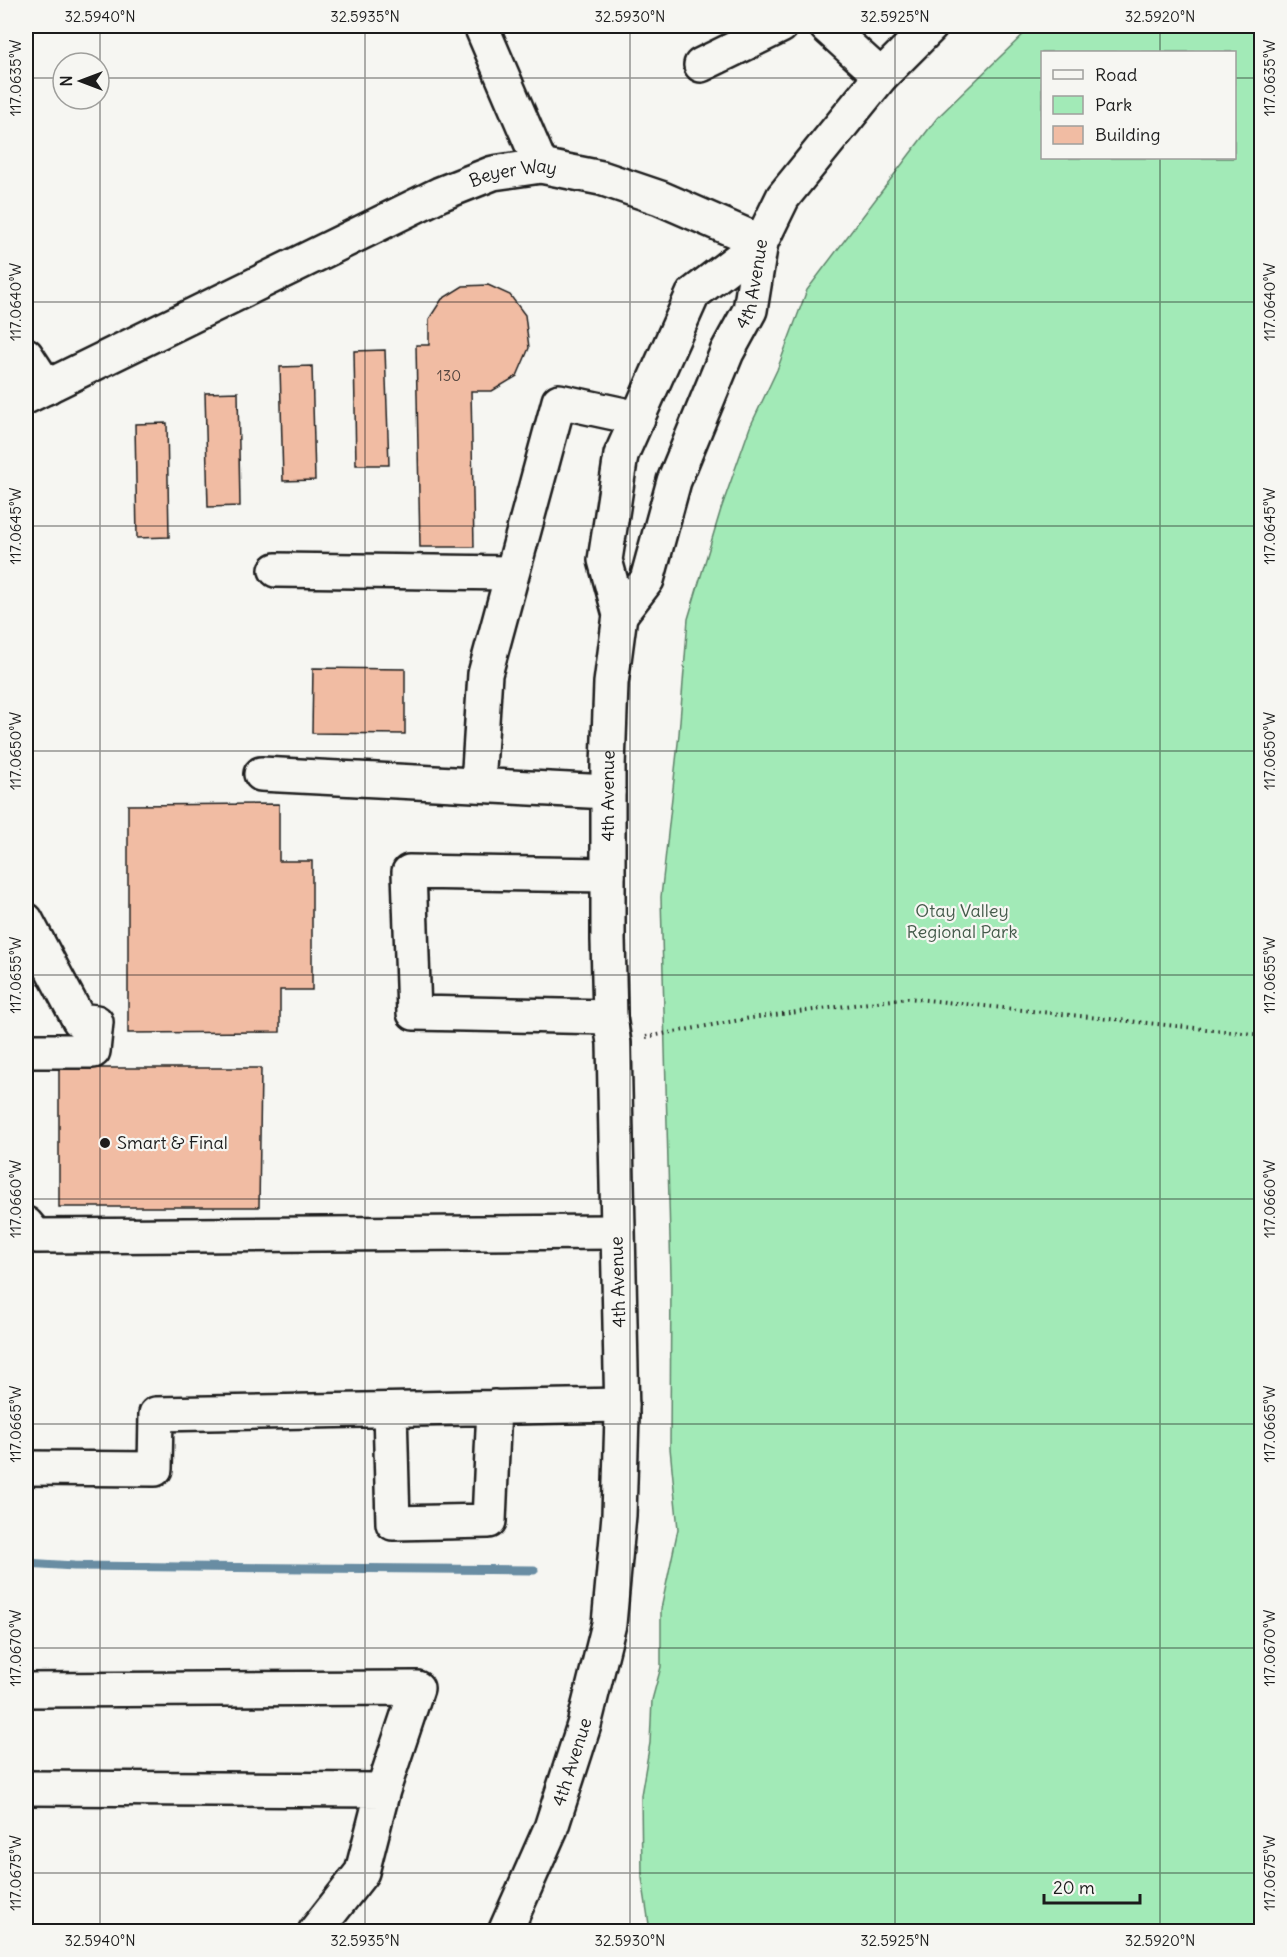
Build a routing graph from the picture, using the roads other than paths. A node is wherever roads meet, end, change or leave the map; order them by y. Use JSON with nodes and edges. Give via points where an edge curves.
{"nodes":[{"id":1,"x":481,"y":26,"type":"edge"},
{"id":2,"x":781,"y":26,"type":"edge"},
{"id":3,"x":826,"y":26,"type":"edge"},
{"id":4,"x":931,"y":26,"type":"edge"},
{"id":5,"x":701,"y":65,"type":"dead end"},
{"id":6,"x":880,"y":76,"type":"junction"},
{"id":7,"x":541,"y":166,"type":"junction"},
{"id":8,"x":761,"y":242,"type":"junction"},
{"id":9,"x":26,"y":355,"type":"edge"},
{"id":10,"x":36,"y":392,"type":"edge"},
{"id":11,"x":638,"y":418,"type":"junction"},
{"id":12,"x":276,"y":570,"type":"dead end"},
{"id":13,"x":512,"y":573,"type":"junction"},
{"id":14,"x":620,"y":615,"type":"junction"},
{"id":15,"x":261,"y":774,"type":"dead end"},
{"id":16,"x":478,"y":785,"type":"junction"},
{"id":17,"x":608,"y":792,"type":"junction"},
{"id":18,"x":608,"y":876,"type":"junction"},
{"id":19,"x":26,"y":920,"type":"edge"},
{"id":20,"x":612,"y":1030,"type":"junction"},
{"id":21,"x":26,"y":1051,"type":"edge"},
{"id":22,"x":26,"y":1224,"type":"edge"},
{"id":23,"x":616,"y":1232,"type":"junction"},
{"id":24,"x":622,"y":1405,"type":"junction"},
{"id":25,"x":494,"y":1407,"type":"junction"},
{"id":26,"x":390,"y":1410,"type":"junction"},
{"id":27,"x":26,"y":1468,"type":"edge"},
{"id":28,"x":26,"y":1690,"type":"edge"},
{"id":29,"x":26,"y":1788,"type":"edge"},
{"id":30,"x":383,"y":1790,"type":"junction"},
{"id":31,"x":315,"y":1932,"type":"edge"},
{"id":32,"x":505,"y":1932,"type":"edge"}],
"edges":[{"from":1,"to":7,"type":"main road"},
{"from":2,"to":5,"type":"main road"},
{"from":3,"to":6,"type":"main road"},
{"from":4,"to":6,"type":"main road"},
{"from":6,"to":8,"type":"main road","via":[[783,197]]},
{"from":7,"to":8,"type":"main road","name":"Beyer Way","via":[[601,178],[660,198]]},
{"from":7,"to":10,"type":"main road","name":"Beyer Way","via":[[493,173],[440,194]]},
{"from":8,"to":11,"type":"main road","name":"4th Avenue","via":[[693,294]]},
{"from":8,"to":14,"type":"main road","name":"4th Avenue","via":[[750,310],[727,352],[674,481],[647,580]]},
{"from":9,"to":10,"type":"main road"},
{"from":11,"to":13,"type":"main road","via":[[559,401]]},
{"from":11,"to":14,"type":"main road","name":"4th Avenue","via":[[621,454],[605,560]]},
{"from":12,"to":13,"type":"main road"},
{"from":13,"to":16,"type":"main road","via":[[485,674]]},
{"from":14,"to":17,"type":"main road","name":"4th Avenue","via":[[611,683]]},
{"from":15,"to":16,"type":"main road"},
{"from":16,"to":17,"type":"main road"},
{"from":17,"to":18,"type":"main road","name":"4th Avenue"},
{"from":18,"to":20,"type":"main road","name":"4th Avenue"},
{"from":18,"to":20,"type":"main road","via":[[409,872],[414,1013]]},
{"from":19,"to":21,"type":"main road","via":[[79,1020],[96,1022],[93,1051]]},
{"from":20,"to":23,"type":"main road","name":"4th Avenue"},
{"from":22,"to":23,"type":"main road","via":[[36,1236]]},
{"from":23,"to":24,"type":"main road","name":"4th Avenue"},
{"from":24,"to":25,"type":"main road"},
{"from":24,"to":32,"type":"main road","name":"4th Avenue","via":[[619,1515],[609,1624],[584,1725],[551,1828]]},
{"from":25,"to":26,"type":"main road"},
{"from":25,"to":26,"type":"main road","via":[[489,1521],[393,1524]]},
{"from":26,"to":27,"type":"main road","via":[[156,1414],[155,1469]]},
{"from":28,"to":30,"type":"main road","via":[[417,1688]]},
{"from":29,"to":30,"type":"main road"},
{"from":30,"to":31,"type":"main road","via":[[362,1872]]}]}
